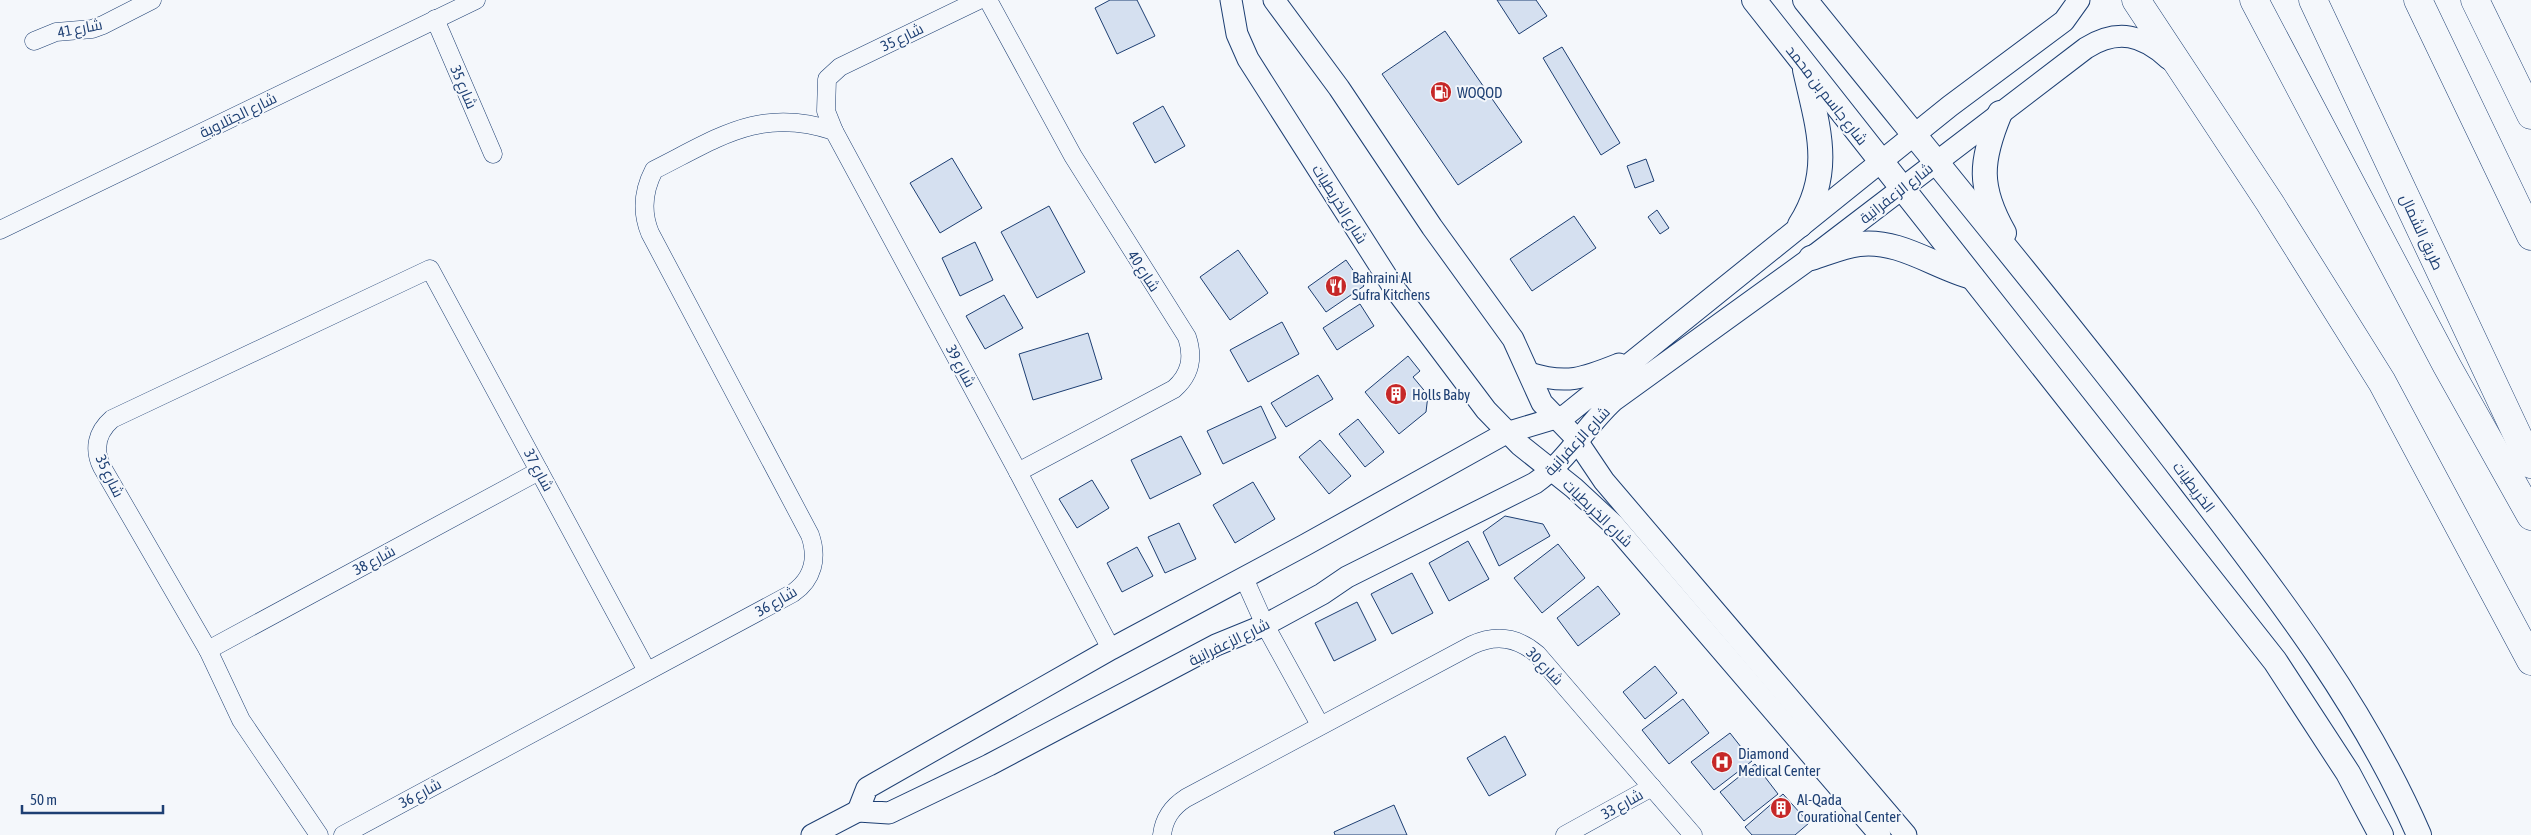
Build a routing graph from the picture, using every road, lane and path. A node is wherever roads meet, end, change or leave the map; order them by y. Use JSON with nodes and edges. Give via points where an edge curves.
{"nodes":[{"id":1,"x":152,"y":0,"type":"edge"},
{"id":2,"x":476,"y":0,"type":"edge"},
{"id":3,"x":980,"y":0,"type":"edge"},
{"id":4,"x":988,"y":0,"type":"edge"},
{"id":5,"x":1231,"y":0,"type":"edge"},
{"id":6,"x":1274,"y":0,"type":"edge"},
{"id":7,"x":1754,"y":0,"type":"edge"},
{"id":8,"x":1805,"y":0,"type":"edge"},
{"id":9,"x":2079,"y":0,"type":"edge"},
{"id":10,"x":2136,"y":0,"type":"edge"},
{"id":11,"x":2254,"y":0,"type":"edge"},
{"id":12,"x":2313,"y":0,"type":"edge"},
{"id":13,"x":2418,"y":0,"type":"edge"},
{"id":14,"x":2475,"y":0,"type":"edge"},
{"id":15,"x":435,"y":19,"type":"junction"},
{"id":16,"x":34,"y":41,"type":"dead end"},
{"id":17,"x":1803,"y":64,"type":"junction"},
{"id":18,"x":2184,"y":72,"type":"junction"},
{"id":19,"x":827,"y":79,"type":"joint"},
{"id":20,"x":2000,"y":113,"type":"junction"},
{"id":21,"x":2531,"y":115,"type":"edge"},
{"id":22,"x":834,"y":131,"type":"junction"},
{"id":23,"x":1914,"y":135,"type":"junction"},
{"id":24,"x":493,"y":154,"type":"dead end"},
{"id":25,"x":1880,"y":162,"type":"junction"},
{"id":26,"x":1935,"y":162,"type":"junction"},
{"id":27,"x":1901,"y":189,"type":"junction"},
{"id":28,"x":1800,"y":225,"type":"junction"},
{"id":29,"x":0,"y":230,"type":"edge"},
{"id":30,"x":2531,"y":236,"type":"edge"},
{"id":31,"x":1811,"y":258,"type":"junction"},
{"id":32,"x":430,"y":269,"type":"joint"},
{"id":33,"x":1972,"y":277,"type":"junction"},
{"id":34,"x":2034,"y":284,"type":"junction"},
{"id":35,"x":1636,"y":360,"type":"junction"},
{"id":36,"x":1529,"y":373,"type":"junction"},
{"id":37,"x":1556,"y":419,"type":"junction"},
{"id":38,"x":1506,"y":433,"type":"junction"},
{"id":39,"x":1578,"y":442,"type":"junction"},
{"id":40,"x":2531,"y":464,"type":"edge"},
{"id":41,"x":1552,"y":470,"type":"junction"},
{"id":42,"x":540,"y":471,"type":"junction"},
{"id":43,"x":1018,"y":472,"type":"junction"},
{"id":44,"x":2531,"y":516,"type":"edge"},
{"id":45,"x":1244,"y":578,"type":"junction"},
{"id":46,"x":1265,"y":625,"type":"junction"},
{"id":47,"x":1111,"y":649,"type":"junction"},
{"id":48,"x":208,"y":650,"type":"junction"},
{"id":49,"x":2531,"y":662,"type":"edge"},
{"id":50,"x":647,"y":671,"type":"junction"},
{"id":51,"x":1320,"y":725,"type":"junction"},
{"id":52,"x":1652,"y":787,"type":"junction"},
{"id":53,"x":858,"y":811,"type":"junction"},
{"id":54,"x":320,"y":835,"type":"edge"},
{"id":55,"x":343,"y":835,"type":"edge"},
{"id":56,"x":812,"y":835,"type":"edge"},
{"id":57,"x":1162,"y":835,"type":"edge"},
{"id":58,"x":1565,"y":835,"type":"edge"},
{"id":59,"x":1693,"y":835,"type":"edge"},
{"id":60,"x":1880,"y":835,"type":"edge"},
{"id":61,"x":1906,"y":835,"type":"edge"},
{"id":62,"x":2381,"y":835,"type":"edge"},
{"id":63,"x":2419,"y":835,"type":"edge"}],
"edges":[{"from":1,"to":16,"type":"street","name":"شارع 41","via":[[103,26],[56,32]]},
{"from":2,"to":15,"type":"street","name":"شارع الجتلاوية"},
{"from":3,"to":19,"type":"street","name":"شارع 35","via":[[840,68]]},
{"from":4,"to":43,"type":"street","name":"شارع 40","via":[[1073,156],[1187,337],[1191,356],[1186,375],[1174,389]]},
{"from":5,"to":38,"type":"street","name":"شارع الخريطيات","via":[[1237,34],[1248,59],[1357,233],[1429,337]]},
{"from":6,"to":36,"type":"street","name":"شارع الخريطيات","via":[[1513,339]]},
{"from":7,"to":17,"type":"main road","name":"شارع جاسم بن محمد"},
{"from":8,"to":23,"type":"main road"},
{"from":9,"to":23,"type":"street","name":"شارع الزعفرانية","via":[[2064,20]]},
{"from":10,"to":18,"type":"highway"},
{"from":11,"to":44,"type":"highway","via":[[2447,366]]},
{"from":12,"to":40,"type":"highway","name":"طريق الشمال"},
{"from":13,"to":30,"type":"highway"},
{"from":14,"to":21,"type":"highway"},
{"from":15,"to":24,"type":"street","name":"شارع 35"},
{"from":15,"to":29,"type":"street","name":"شارع الجتلاوية"},
{"from":17,"to":25,"type":"main road","name":"شارع جاسم بن محمد"},
{"from":17,"to":28,"type":"main road","via":[[1820,136],[1821,165],[1816,190]]},
{"from":18,"to":20,"type":"street","name":"شارع الزعفرانية","via":[[2150,42],[2128,36],[2106,38],[2086,48]]},
{"from":18,"to":49,"type":"highway","via":[[2276,211],[2382,382],[2435,476]]},
{"from":19,"to":22,"type":"street","name":"شارع 39","via":[[826,111]]},
{"from":20,"to":26,"type":"street","name":"شارع الزعفرانية"},
{"from":20,"to":34,"type":"main road","via":[[1985,154],[1986,192],[1996,217]]},
{"from":22,"to":43,"type":"street","name":"شارع 39"},
{"from":22,"to":50,"type":"street","name":"شارع 36","via":[[803,122],[750,125],[654,170],[644,196],[644,215],[650,233],[810,536],[814,559],[810,575],[793,593]]},
{"from":23,"to":25,"type":"street","name":"شارع الزعفرانية"},
{"from":23,"to":26,"type":"main road"},
{"from":25,"to":27,"type":"main road","name":"شارع جاسم بن محمد"},
{"from":25,"to":28,"type":"street","name":"شارع الزعفرانية"},
{"from":26,"to":27,"type":"street","name":"شارع الزعفرانية"},
{"from":26,"to":34,"type":"main road","name":"الخريطيات"},
{"from":27,"to":31,"type":"street","name":"شارع الزعفرانية"},
{"from":27,"to":33,"type":"main road"},
{"from":28,"to":35,"type":"street","name":"شارع الزعفرانية"},
{"from":31,"to":33,"type":"main road","via":[[1858,244],[1884,244]]},
{"from":31,"to":39,"type":"street","name":"شارع الزعفرانية","via":[[1613,401]]},
{"from":32,"to":42,"type":"street","name":"شارع 37"},
{"from":32,"to":48,"type":"street","name":"شارع 35","via":[[112,418],[100,432],[96,450],[98,459]]},
{"from":33,"to":62,"type":"main road","via":[[2275,661],[2348,773]]},
{"from":34,"to":63,"type":"main road","name":"الخريطيات","via":[[2139,415],[2312,647],[2381,756]]},
{"from":35,"to":36,"type":"street","via":[[1573,380]]},
{"from":35,"to":37,"type":"street","name":"شارع الزعفرانية","via":[[1578,407]]},
{"from":36,"to":37,"type":"street","name":"شارع الخريطيات","via":[[1542,403]]},
{"from":37,"to":38,"type":"street","name":"شارع الزعفرانية"},
{"from":37,"to":39,"type":"street","name":"شارع الخريطيات"},
{"from":38,"to":41,"type":"street","name":"شارع الخريطيات"},
{"from":38,"to":45,"type":"street","name":"شارع الزعفرانية"},
{"from":39,"to":41,"type":"street","name":"شارع الزعفرانية"},
{"from":39,"to":61,"type":"street","name":"شارع الخريطيات","via":[[1604,481]]},
{"from":41,"to":46,"type":"street","name":"شارع الزعفرانية","via":[[1535,483],[1347,577]]},
{"from":41,"to":60,"type":"street","name":"شارع الخريطيات","via":[[1614,526]]},
{"from":42,"to":48,"type":"street","name":"شارع 38"},
{"from":42,"to":50,"type":"street","name":"شارع 37"},
{"from":43,"to":47,"type":"street","name":"شارع 39"},
{"from":45,"to":46,"type":"street"},
{"from":45,"to":47,"type":"street","name":"شارع الزعفرانية"},
{"from":46,"to":51,"type":"street"},
{"from":46,"to":53,"type":"street","name":"شارع الزعفرانية","via":[[1216,645],[889,814]]},
{"from":47,"to":53,"type":"street","name":"شارع الزعفرانية","via":[[867,788]]},
{"from":48,"to":54,"type":"street","name":"شارع 35","via":[[241,720]]},
{"from":50,"to":55,"type":"street","name":"شارع 36"},
{"from":51,"to":52,"type":"street","name":"شارع 30","via":[[1481,640],[1511,639],[1537,654]]},
{"from":51,"to":57,"type":"street","name":"شارع 30","via":[[1178,803],[1166,819]]},
{"from":52,"to":58,"type":"street","name":"شارع 33"},
{"from":52,"to":59,"type":"street","name":"شارع 30"},
{"from":53,"to":56,"type":"street"}]}
